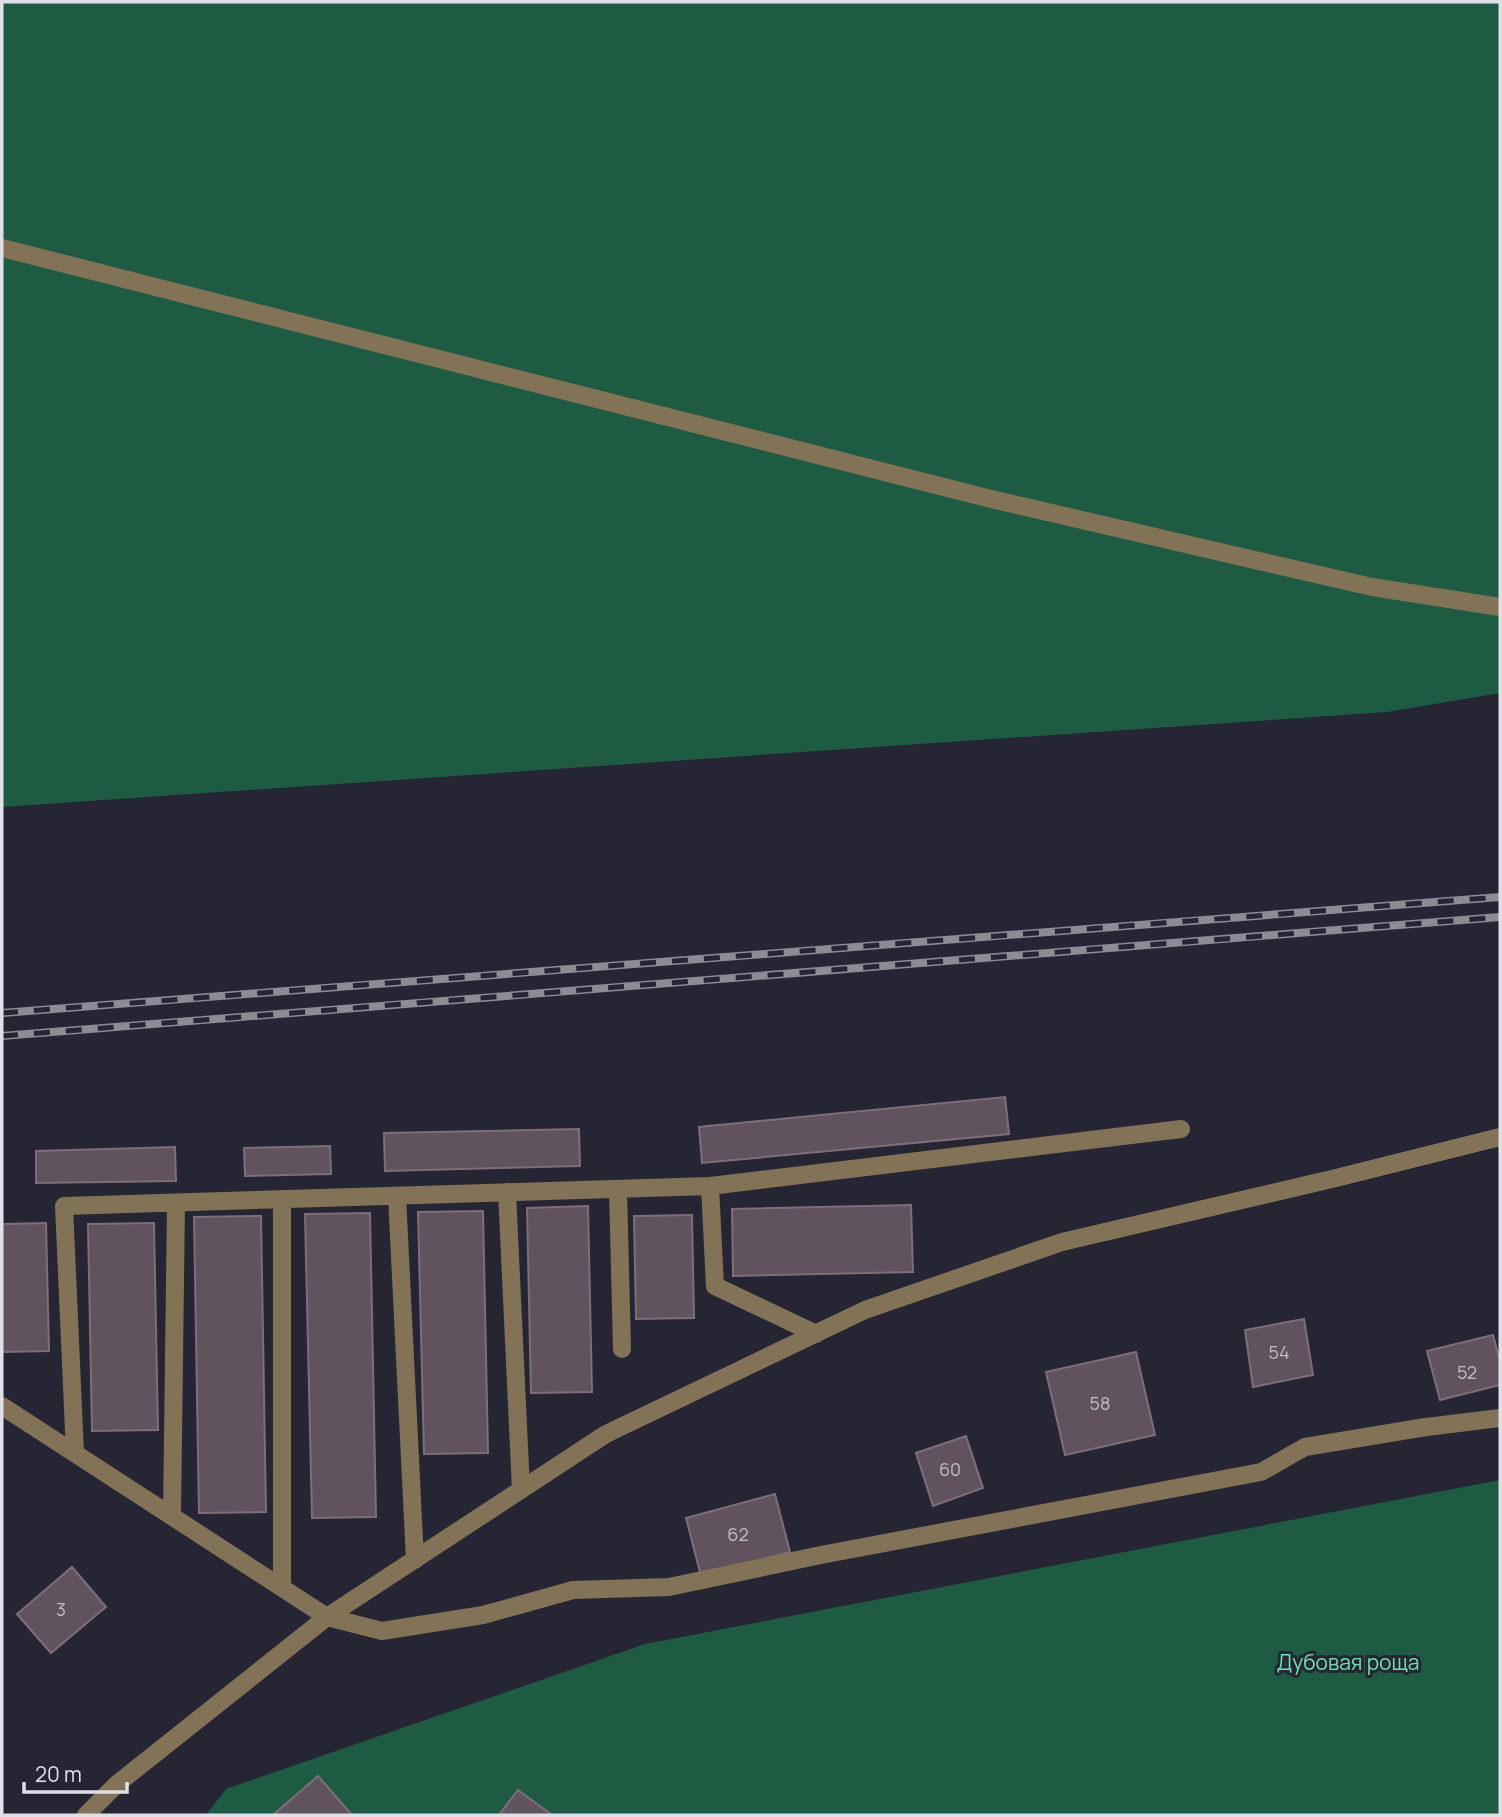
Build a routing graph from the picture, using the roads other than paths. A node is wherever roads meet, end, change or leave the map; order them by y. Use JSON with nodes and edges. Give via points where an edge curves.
{"nodes":[{"id":1,"x":2,"y":248,"type":"edge"},
{"id":2,"x":1500,"y":607,"type":"edge"},
{"id":3,"x":1181,"y":1129,"type":"dead end"},
{"id":4,"x":1500,"y":1137,"type":"edge"},
{"id":5,"x":710,"y":1186,"type":"junction"},
{"id":6,"x":618,"y":1189,"type":"junction"},
{"id":7,"x":507,"y":1192,"type":"junction"},
{"id":8,"x":397,"y":1196,"type":"junction"},
{"id":9,"x":282,"y":1199,"type":"junction"},
{"id":10,"x":176,"y":1203,"type":"junction"},
{"id":11,"x":816,"y":1334,"type":"junction"},
{"id":12,"x":622,"y":1349,"type":"dead end"},
{"id":13,"x":2,"y":1406,"type":"edge"},
{"id":14,"x":1500,"y":1418,"type":"edge"},
{"id":15,"x":75,"y":1453,"type":"junction"},
{"id":16,"x":521,"y":1490,"type":"junction"},
{"id":17,"x":172,"y":1516,"type":"junction"},
{"id":18,"x":415,"y":1560,"type":"junction"},
{"id":19,"x":282,"y":1588,"type":"junction"},
{"id":20,"x":327,"y":1617,"type":"junction"},
{"id":21,"x":86,"y":1815,"type":"edge"}],
"edges":[{"from":1,"to":2,"type":"street","via":[[991,499],[1373,587]]},
{"from":3,"to":5,"type":"street"},
{"from":4,"to":11,"type":"street","via":[[1062,1242],[865,1310]]},
{"from":5,"to":6,"type":"street"},
{"from":5,"to":11,"type":"street","via":[[715,1286]]},
{"from":6,"to":7,"type":"street"},
{"from":6,"to":12,"type":"street"},
{"from":7,"to":8,"type":"street"},
{"from":7,"to":16,"type":"street"},
{"from":8,"to":9,"type":"street"},
{"from":8,"to":18,"type":"street"},
{"from":9,"to":10,"type":"street"},
{"from":9,"to":19,"type":"street"},
{"from":10,"to":15,"type":"street","via":[[64,1206]]},
{"from":10,"to":17,"type":"street"},
{"from":11,"to":16,"type":"street","via":[[606,1434]]},
{"from":13,"to":15,"type":"street"},
{"from":14,"to":20,"type":"street","via":[[1305,1447],[1261,1472],[669,1587],[573,1590],[483,1615],[382,1631]]},
{"from":15,"to":17,"type":"street"},
{"from":16,"to":18,"type":"street"},
{"from":17,"to":19,"type":"street"},
{"from":18,"to":20,"type":"street"},
{"from":19,"to":20,"type":"street"},
{"from":20,"to":21,"type":"street","via":[[117,1784]]}]}
